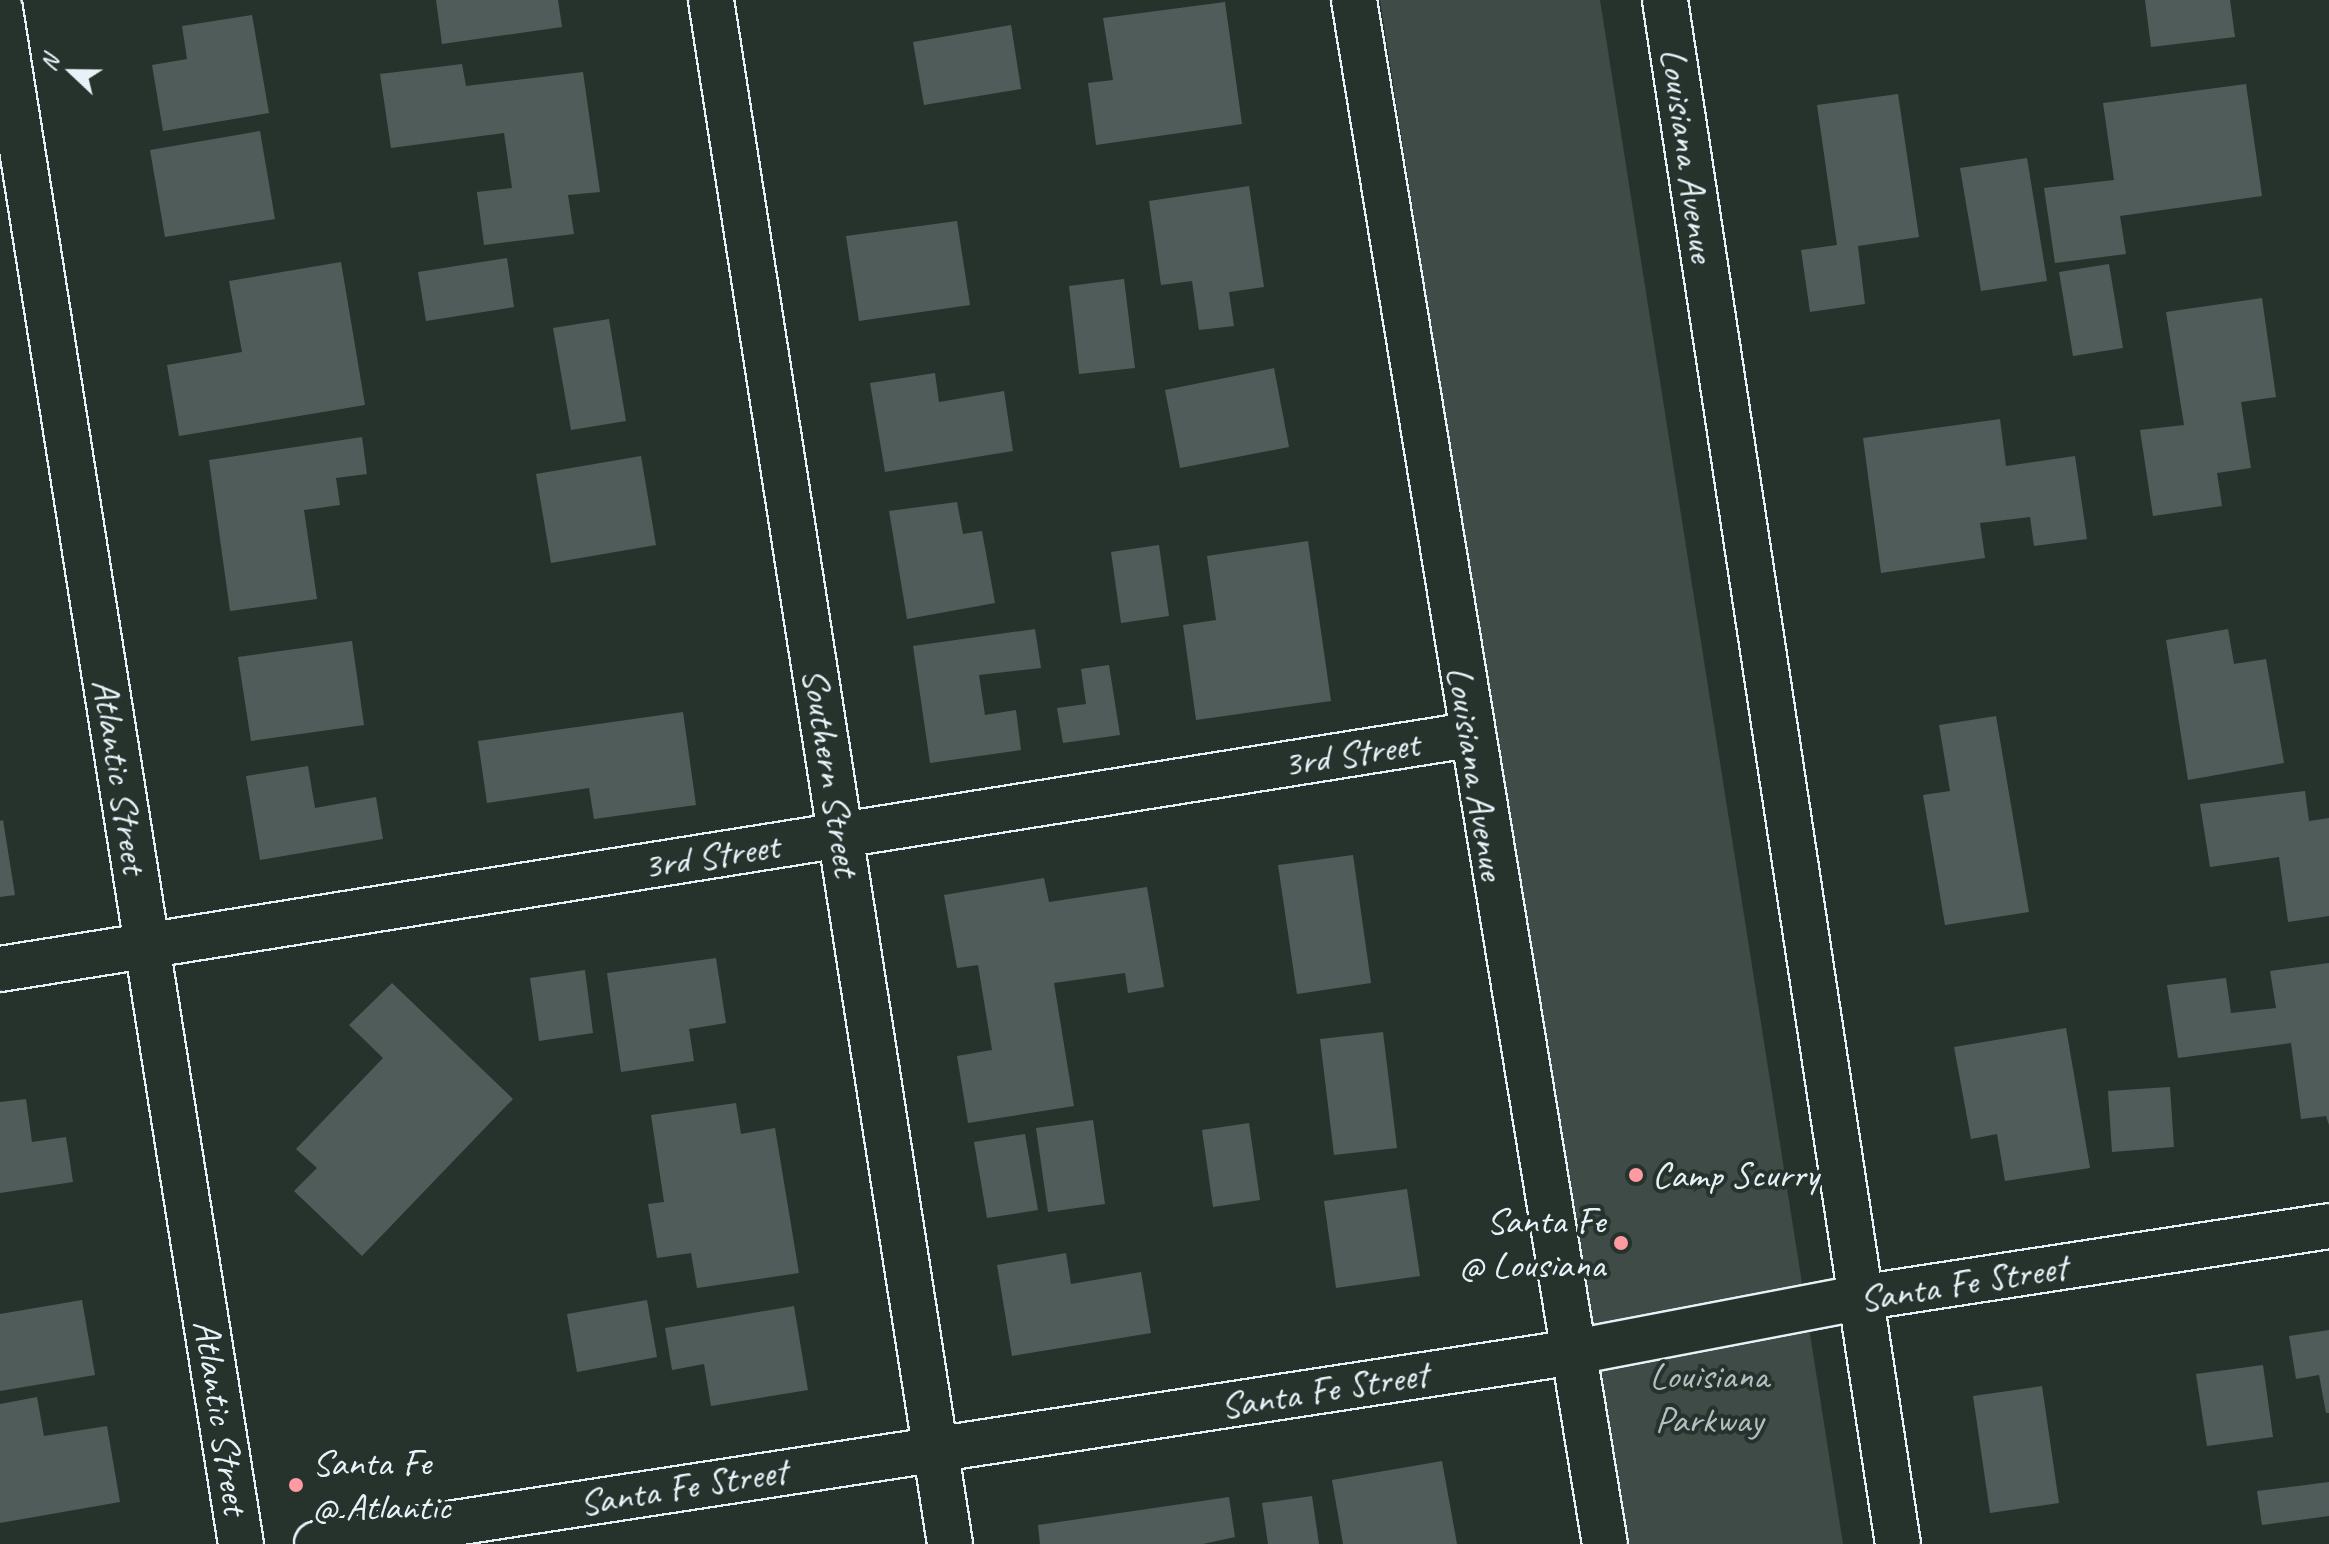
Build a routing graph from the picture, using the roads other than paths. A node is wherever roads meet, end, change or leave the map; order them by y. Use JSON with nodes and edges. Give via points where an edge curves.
{"nodes":[{"id":1,"x":711,"y":0,"type":"edge"},
{"id":2,"x":1354,"y":0,"type":"edge"},
{"id":3,"x":1665,"y":0,"type":"edge"},
{"id":4,"x":0,"y":9,"type":"edge"},
{"id":5,"x":1469,"y":735,"type":"junction"},
{"id":6,"x":840,"y":835,"type":"junction"},
{"id":7,"x":147,"y":946,"type":"junction"},
{"id":8,"x":0,"y":969,"type":"edge"},
{"id":9,"x":2329,"y":1226,"type":"edge"},
{"id":10,"x":1859,"y":1298,"type":"junction"},
{"id":11,"x":1575,"y":1352,"type":"junction"},
{"id":12,"x":935,"y":1449,"type":"junction"},
{"id":13,"x":241,"y":1544,"type":"edge"},
{"id":14,"x":317,"y":1544,"type":"edge"},
{"id":15,"x":950,"y":1544,"type":"edge"},
{"id":16,"x":1605,"y":1544,"type":"edge"},
{"id":17,"x":1898,"y":1544,"type":"edge"}],
"edges":[{"from":1,"to":6,"type":"main road","name":"Southern Street"},
{"from":2,"to":5,"type":"main road","name":"Louisiana Avenue"},
{"from":3,"to":10,"type":"main road","name":"Louisiana Avenue"},
{"from":4,"to":7,"type":"main road","name":"Atlantic Street"},
{"from":5,"to":6,"type":"main road","name":"3rd Street"},
{"from":5,"to":11,"type":"main road","name":"Louisiana Avenue"},
{"from":6,"to":7,"type":"main road","name":"3rd Street"},
{"from":6,"to":12,"type":"main road","name":"Southern Street"},
{"from":7,"to":8,"type":"main road","name":"3rd Street"},
{"from":7,"to":13,"type":"main road","name":"Atlantic Street"},
{"from":9,"to":10,"type":"main road","name":"Santa Fe Street"},
{"from":10,"to":11,"type":"main road","name":"Santa Fe Street"},
{"from":10,"to":17,"type":"main road","name":"Louisiana Avenue"},
{"from":11,"to":12,"type":"main road","name":"Santa Fe Street"},
{"from":11,"to":16,"type":"main road","name":"Louisiana Avenue"},
{"from":12,"to":14,"type":"main road","name":"Santa Fe Street"},
{"from":12,"to":15,"type":"main road","name":"Southern Street"}]}
